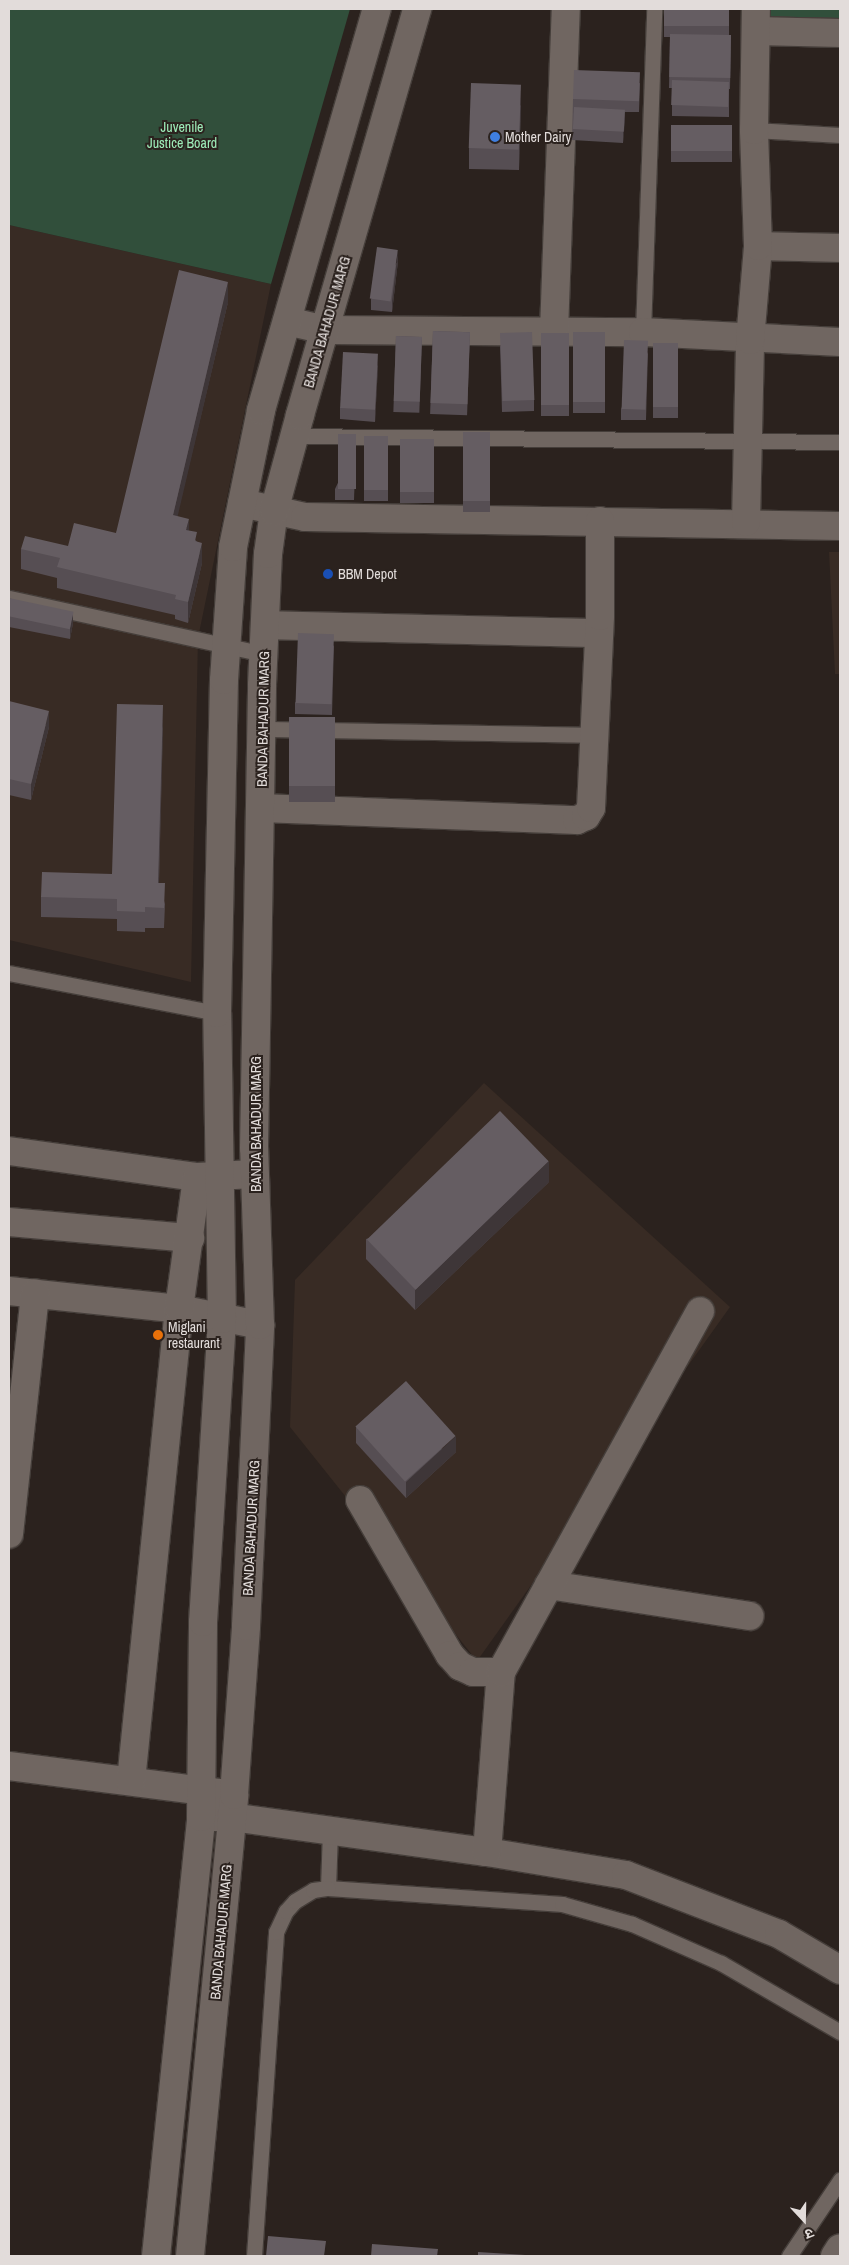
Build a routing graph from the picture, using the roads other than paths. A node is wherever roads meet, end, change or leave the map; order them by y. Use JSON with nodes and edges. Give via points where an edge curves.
{"nodes":[{"id":1,"x":377,"y":9,"type":"edge"},
{"id":2,"x":417,"y":9,"type":"edge"},
{"id":3,"x":566,"y":9,"type":"edge"},
{"id":4,"x":654,"y":9,"type":"edge"},
{"id":5,"x":756,"y":20,"type":"edge"},
{"id":6,"x":840,"y":33,"type":"edge"},
{"id":7,"x":754,"y":130,"type":"junction"},
{"id":8,"x":840,"y":135,"type":"edge"},
{"id":9,"x":758,"y":246,"type":"junction"},
{"id":10,"x":840,"y":248,"type":"edge"},
{"id":11,"x":287,"y":322,"type":"junction"},
{"id":12,"x":325,"y":330,"type":"junction"},
{"id":13,"x":554,"y":331,"type":"junction"},
{"id":14,"x":643,"y":332,"type":"junction"},
{"id":15,"x":750,"y":340,"type":"junction"},
{"id":16,"x":840,"y":342,"type":"edge"},
{"id":17,"x":295,"y":436,"type":"junction"},
{"id":18,"x":748,"y":440,"type":"junction"},
{"id":19,"x":840,"y":442,"type":"edge"},
{"id":20,"x":242,"y":503,"type":"junction"},
{"id":21,"x":274,"y":511,"type":"junction"},
{"id":22,"x":600,"y":520,"type":"junction"},
{"id":23,"x":746,"y":522,"type":"junction"},
{"id":24,"x":840,"y":526,"type":"edge"},
{"id":25,"x":9,"y":598,"type":"edge"},
{"id":26,"x":265,"y":625,"type":"junction"},
{"id":27,"x":598,"y":633,"type":"junction"},
{"id":28,"x":225,"y":648,"type":"junction"},
{"id":29,"x":264,"y":654,"type":"junction"},
{"id":30,"x":224,"y":680,"type":"junction"},
{"id":31,"x":262,"y":684,"type":"junction"},
{"id":32,"x":262,"y":729,"type":"junction"},
{"id":33,"x":592,"y":735,"type":"junction"},
{"id":34,"x":261,"y":808,"type":"junction"},
{"id":35,"x":9,"y":973,"type":"edge"},
{"id":36,"x":218,"y":1012,"type":"junction"},
{"id":37,"x":9,"y":1152,"type":"edge"},
{"id":38,"x":254,"y":1174,"type":"junction"},
{"id":39,"x":208,"y":1175,"type":"junction"},
{"id":40,"x":9,"y":1222,"type":"edge"},
{"id":41,"x":190,"y":1238,"type":"junction"},
{"id":42,"x":9,"y":1291,"type":"edge"},
{"id":43,"x":36,"y":1293,"type":"junction"},
{"id":44,"x":179,"y":1309,"type":"junction"},
{"id":45,"x":700,"y":1311,"type":"dead end"},
{"id":46,"x":222,"y":1319,"type":"junction"},
{"id":47,"x":260,"y":1325,"type":"junction"},
{"id":48,"x":19,"y":1371,"type":"edge"},
{"id":49,"x":14,"y":1445,"type":"edge"},
{"id":50,"x":360,"y":1500,"type":"dead end"},
{"id":51,"x":9,"y":1534,"type":"edge"},
{"id":52,"x":549,"y":1585,"type":"junction"},
{"id":53,"x":750,"y":1616,"type":"dead end"},
{"id":54,"x":501,"y":1672,"type":"junction"},
{"id":55,"x":9,"y":1766,"type":"edge"},
{"id":56,"x":131,"y":1782,"type":"junction"},
{"id":57,"x":200,"y":1790,"type":"junction"},
{"id":58,"x":232,"y":1806,"type":"junction"},
{"id":59,"x":201,"y":1817,"type":"junction"},
{"id":60,"x":330,"y":1831,"type":"junction"},
{"id":61,"x":487,"y":1852,"type":"junction"},
{"id":62,"x":328,"y":1888,"type":"junction"},
{"id":63,"x":840,"y":1970,"type":"edge"},
{"id":64,"x":840,"y":2032,"type":"edge"},
{"id":65,"x":840,"y":2180,"type":"edge"},
{"id":66,"x":840,"y":2248,"type":"edge"},
{"id":67,"x":156,"y":2256,"type":"edge"},
{"id":68,"x":190,"y":2256,"type":"edge"},
{"id":69,"x":254,"y":2256,"type":"edge"},
{"id":70,"x":790,"y":2256,"type":"edge"},
{"id":71,"x":835,"y":2256,"type":"edge"}],
"edges":[{"from":1,"to":11,"type":"street"},
{"from":2,"to":12,"type":"street","name":"BANDA BAHADUR MARG"},
{"from":3,"to":13,"type":"street"},
{"from":4,"to":14,"type":"lane"},
{"from":5,"to":6,"type":"street"},
{"from":5,"to":7,"type":"street"},
{"from":7,"to":8,"type":"lane"},
{"from":7,"to":9,"type":"street"},
{"from":9,"to":10,"type":"street"},
{"from":9,"to":15,"type":"street"},
{"from":11,"to":12,"type":"street"},
{"from":11,"to":20,"type":"street","via":[[261,410]]},
{"from":12,"to":13,"type":"street"},
{"from":12,"to":17,"type":"street","name":"BANDA BAHADUR MARG"},
{"from":13,"to":14,"type":"street"},
{"from":14,"to":15,"type":"street"},
{"from":15,"to":16,"type":"street"},
{"from":15,"to":18,"type":"street"},
{"from":17,"to":18,"type":"lane"},
{"from":17,"to":21,"type":"street","name":"BANDA BAHADUR MARG"},
{"from":18,"to":19,"type":"lane"},
{"from":18,"to":23,"type":"street"},
{"from":20,"to":21,"type":"street"},
{"from":20,"to":28,"type":"street","via":[[233,547]]},
{"from":21,"to":22,"type":"street","via":[[304,517]]},
{"from":21,"to":26,"type":"street","name":"BANDA BAHADUR MARG","via":[[268,554]]},
{"from":22,"to":23,"type":"street"},
{"from":22,"to":27,"type":"street"},
{"from":23,"to":24,"type":"street"},
{"from":25,"to":28,"type":"lane"},
{"from":26,"to":27,"type":"street"},
{"from":26,"to":29,"type":"street","name":"BANDA BAHADUR MARG"},
{"from":27,"to":33,"type":"street"},
{"from":28,"to":29,"type":"lane"},
{"from":28,"to":30,"type":"street"},
{"from":29,"to":31,"type":"street","name":"BANDA BAHADUR MARG"},
{"from":30,"to":31,"type":"street"},
{"from":30,"to":36,"type":"street"},
{"from":31,"to":32,"type":"street","name":"BANDA BAHADUR MARG"},
{"from":32,"to":33,"type":"lane"},
{"from":32,"to":34,"type":"street","name":"BANDA BAHADUR MARG"},
{"from":33,"to":34,"type":"street","via":[[591,808],[586,816],[577,820]]},
{"from":34,"to":38,"type":"street","name":"BANDA BAHADUR MARG"},
{"from":35,"to":36,"type":"lane"},
{"from":36,"to":39,"type":"street"},
{"from":37,"to":39,"type":"street"},
{"from":38,"to":39,"type":"street"},
{"from":38,"to":47,"type":"street","name":"BANDA BAHADUR MARG"},
{"from":39,"to":41,"type":"street"},
{"from":39,"to":46,"type":"street"},
{"from":40,"to":41,"type":"street"},
{"from":41,"to":44,"type":"street"},
{"from":42,"to":43,"type":"street"},
{"from":43,"to":44,"type":"street"},
{"from":43,"to":48,"type":"street"},
{"from":44,"to":46,"type":"street"},
{"from":44,"to":56,"type":"street"},
{"from":45,"to":52,"type":"street"},
{"from":46,"to":47,"type":"street"},
{"from":46,"to":57,"type":"street","via":[[203,1622]]},
{"from":47,"to":58,"type":"street","name":"BANDA BAHADUR MARG","via":[[246,1626]]},
{"from":48,"to":49,"type":"street"},
{"from":49,"to":51,"type":"street"},
{"from":50,"to":54,"type":"street","via":[[450,1656],[473,1672]]},
{"from":52,"to":53,"type":"street"},
{"from":52,"to":54,"type":"street"},
{"from":54,"to":61,"type":"street"},
{"from":55,"to":56,"type":"street"},
{"from":56,"to":57,"type":"street"},
{"from":57,"to":58,"type":"street"},
{"from":57,"to":59,"type":"street"},
{"from":58,"to":59,"type":"street"},
{"from":58,"to":60,"type":"street"},
{"from":58,"to":68,"type":"street","name":"BANDA BAHADUR MARG"},
{"from":59,"to":67,"type":"street"},
{"from":60,"to":61,"type":"street"},
{"from":60,"to":62,"type":"lane"},
{"from":61,"to":63,"type":"street","via":[[626,1875],[779,1934]]},
{"from":62,"to":64,"type":"lane","via":[[562,1904],[632,1924],[721,1963]]},
{"from":62,"to":69,"type":"lane","via":[[313,1890],[295,1901],[276,1932]]},
{"from":65,"to":70,"type":"lane"},
{"from":66,"to":71,"type":"street"}]}
